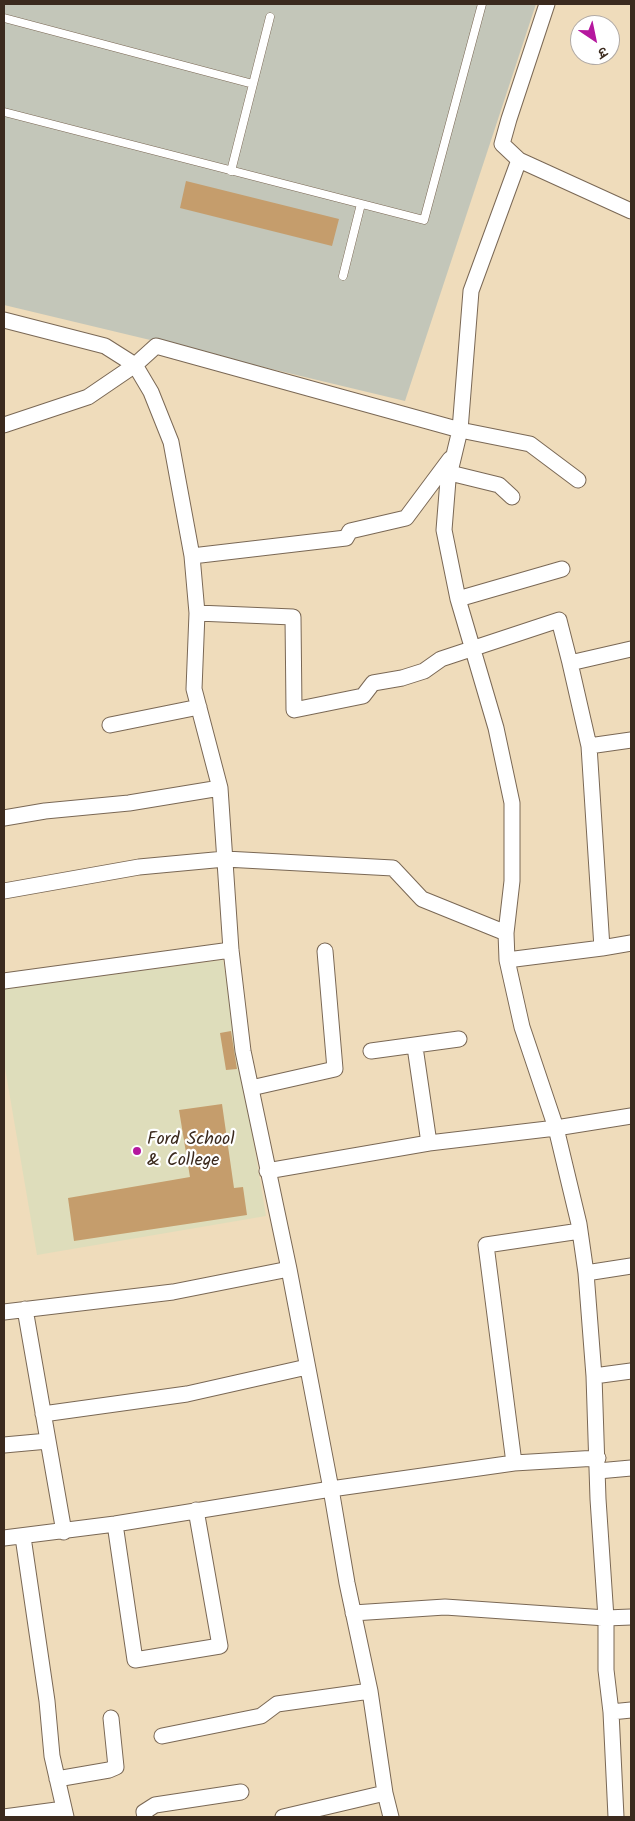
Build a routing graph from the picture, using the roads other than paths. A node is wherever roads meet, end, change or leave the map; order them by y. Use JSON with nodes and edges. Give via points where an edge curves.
{"nodes":[{"id":1,"x":482,"y":4,"type":"edge"},
{"id":2,"x":547,"y":4,"type":"edge"},
{"id":3,"x":270,"y":17,"type":"dead end"},
{"id":4,"x":4,"y":18,"type":"edge"},
{"id":5,"x":253,"y":84,"type":"junction"},
{"id":6,"x":4,"y":112,"type":"edge"},
{"id":7,"x":519,"y":160,"type":"junction"},
{"id":8,"x":231,"y":171,"type":"junction"},
{"id":9,"x":361,"y":204,"type":"junction"},
{"id":10,"x":631,"y":210,"type":"edge"},
{"id":11,"x":343,"y":276,"type":"dead end"},
{"id":12,"x":4,"y":320,"type":"edge"},
{"id":13,"x":135,"y":365,"type":"junction"},
{"id":14,"x":4,"y":425,"type":"edge"},
{"id":15,"x":460,"y":430,"type":"junction"},
{"id":16,"x":455,"y":453,"type":"junction"},
{"id":17,"x":450,"y":473,"type":"junction"},
{"id":18,"x":578,"y":480,"type":"dead end"},
{"id":19,"x":512,"y":497,"type":"dead end"},
{"id":20,"x":192,"y":556,"type":"junction"},
{"id":21,"x":562,"y":569,"type":"dead end"},
{"id":22,"x":458,"y":599,"type":"junction"},
{"id":23,"x":197,"y":613,"type":"junction"},
{"id":24,"x":474,"y":648,"type":"junction"},
{"id":25,"x":631,"y":649,"type":"edge"},
{"id":26,"x":570,"y":663,"type":"junction"},
{"id":27,"x":199,"y":707,"type":"junction"},
{"id":28,"x":110,"y":725,"type":"dead end"},
{"id":29,"x":631,"y":740,"type":"edge"},
{"id":30,"x":589,"y":746,"type":"junction"},
{"id":31,"x":220,"y":788,"type":"junction"},
{"id":32,"x":4,"y":818,"type":"edge"},
{"id":33,"x":225,"y":859,"type":"junction"},
{"id":34,"x":4,"y":891,"type":"edge"},
{"id":35,"x":506,"y":933,"type":"junction"},
{"id":36,"x":631,"y":943,"type":"edge"},
{"id":37,"x":602,"y":948,"type":"junction"},
{"id":38,"x":231,"y":950,"type":"junction"},
{"id":39,"x":325,"y":951,"type":"dead end"},
{"id":40,"x":507,"y":960,"type":"junction"},
{"id":41,"x":4,"y":981,"type":"edge"},
{"id":42,"x":459,"y":1039,"type":"dead end"},
{"id":43,"x":415,"y":1046,"type":"junction"},
{"id":44,"x":371,"y":1051,"type":"dead end"},
{"id":45,"x":251,"y":1088,"type":"junction"},
{"id":46,"x":631,"y":1116,"type":"edge"},
{"id":47,"x":556,"y":1128,"type":"junction"},
{"id":48,"x":429,"y":1144,"type":"junction"},
{"id":49,"x":267,"y":1171,"type":"junction"},
{"id":50,"x":580,"y":1231,"type":"junction"},
{"id":51,"x":631,"y":1266,"type":"edge"},
{"id":52,"x":289,"y":1269,"type":"junction"},
{"id":53,"x":586,"y":1273,"type":"junction"},
{"id":54,"x":25,"y":1309,"type":"junction"},
{"id":55,"x":4,"y":1312,"type":"edge"},
{"id":56,"x":307,"y":1368,"type":"junction"},
{"id":57,"x":631,"y":1371,"type":"edge"},
{"id":58,"x":594,"y":1376,"type":"junction"},
{"id":59,"x":43,"y":1414,"type":"junction"},
{"id":60,"x":48,"y":1441,"type":"junction"},
{"id":61,"x":4,"y":1446,"type":"edge"},
{"id":62,"x":514,"y":1463,"type":"junction"},
{"id":63,"x":598,"y":1465,"type":"junction"},
{"id":64,"x":631,"y":1468,"type":"edge"},
{"id":65,"x":330,"y":1489,"type":"junction"},
{"id":66,"x":196,"y":1510,"type":"junction"},
{"id":67,"x":115,"y":1524,"type":"junction"},
{"id":68,"x":64,"y":1532,"type":"junction"},
{"id":69,"x":23,"y":1537,"type":"junction"},
{"id":70,"x":4,"y":1538,"type":"edge"},
{"id":71,"x":353,"y":1613,"type":"junction"},
{"id":72,"x":631,"y":1617,"type":"edge"},
{"id":73,"x":606,"y":1618,"type":"junction"},
{"id":74,"x":370,"y":1691,"type":"junction"},
{"id":75,"x":631,"y":1710,"type":"edge"},
{"id":76,"x":611,"y":1712,"type":"junction"},
{"id":77,"x":111,"y":1718,"type":"dead end"},
{"id":78,"x":162,"y":1736,"type":"dead end"},
{"id":79,"x":57,"y":1779,"type":"junction"},
{"id":80,"x":241,"y":1792,"type":"dead end"},
{"id":81,"x":386,"y":1793,"type":"junction"},
{"id":82,"x":65,"y":1813,"type":"edge"},
{"id":83,"x":4,"y":1817,"type":"edge"},
{"id":84,"x":145,"y":1817,"type":"edge"},
{"id":85,"x":282,"y":1817,"type":"edge"},
{"id":86,"x":391,"y":1817,"type":"edge"},
{"id":87,"x":616,"y":1817,"type":"edge"}],
"edges":[{"from":1,"to":9,"type":"lane","via":[[424,220]]},
{"from":2,"to":7,"type":"street","via":[[502,144]]},
{"from":3,"to":5,"type":"lane"},
{"from":4,"to":5,"type":"lane"},
{"from":5,"to":8,"type":"lane"},
{"from":6,"to":8,"type":"lane"},
{"from":7,"to":10,"type":"street"},
{"from":7,"to":15,"type":"street","via":[[471,291]]},
{"from":8,"to":9,"type":"lane"},
{"from":9,"to":11,"type":"lane"},
{"from":12,"to":13,"type":"street","via":[[105,346]]},
{"from":13,"to":14,"type":"street","via":[[88,397]]},
{"from":13,"to":15,"type":"street","via":[[156,346]]},
{"from":13,"to":20,"type":"street","via":[[151,392],[170,442]]},
{"from":15,"to":16,"type":"street"},
{"from":15,"to":18,"type":"street","via":[[530,444]]},
{"from":16,"to":17,"type":"street"},
{"from":16,"to":20,"type":"street","via":[[406,518],[350,531],[346,538]]},
{"from":17,"to":19,"type":"street","via":[[499,486]]},
{"from":17,"to":22,"type":"street","via":[[444,530]]},
{"from":20,"to":23,"type":"street"},
{"from":21,"to":22,"type":"street"},
{"from":22,"to":24,"type":"street"},
{"from":23,"to":24,"type":"street","via":[[293,617],[294,710],[363,696],[373,683],[402,678],[441,659]]},
{"from":23,"to":27,"type":"street","via":[[194,689]]},
{"from":24,"to":26,"type":"street","via":[[559,620]]},
{"from":24,"to":35,"type":"street","via":[[512,803],[512,881]]},
{"from":25,"to":26,"type":"street"},
{"from":26,"to":30,"type":"street"},
{"from":27,"to":28,"type":"street"},
{"from":27,"to":31,"type":"street"},
{"from":29,"to":30,"type":"street"},
{"from":30,"to":37,"type":"street"},
{"from":31,"to":32,"type":"street"},
{"from":31,"to":33,"type":"street"},
{"from":33,"to":34,"type":"street","via":[[139,867]]},
{"from":33,"to":35,"type":"street","via":[[393,868],[422,900]]},
{"from":33,"to":38,"type":"street"},
{"from":35,"to":40,"type":"street"},
{"from":36,"to":37,"type":"street"},
{"from":37,"to":40,"type":"street"},
{"from":38,"to":41,"type":"street"},
{"from":38,"to":45,"type":"street","via":[[243,1051]]},
{"from":39,"to":45,"type":"street","via":[[335,1069]]},
{"from":40,"to":47,"type":"street","via":[[522,1027]]},
{"from":42,"to":43,"type":"street"},
{"from":43,"to":44,"type":"street"},
{"from":43,"to":48,"type":"street"},
{"from":45,"to":49,"type":"street"},
{"from":46,"to":47,"type":"street"},
{"from":47,"to":48,"type":"street"},
{"from":47,"to":50,"type":"street"},
{"from":48,"to":49,"type":"street"},
{"from":49,"to":52,"type":"street"},
{"from":50,"to":53,"type":"street"},
{"from":50,"to":62,"type":"street","via":[[486,1245]]},
{"from":51,"to":53,"type":"street"},
{"from":52,"to":54,"type":"street","via":[[173,1292]]},
{"from":52,"to":56,"type":"street"},
{"from":53,"to":58,"type":"street"},
{"from":54,"to":55,"type":"street"},
{"from":54,"to":59,"type":"street"},
{"from":56,"to":59,"type":"street","via":[[187,1394]]},
{"from":56,"to":65,"type":"street"},
{"from":57,"to":58,"type":"street"},
{"from":58,"to":63,"type":"street"},
{"from":59,"to":60,"type":"street"},
{"from":60,"to":61,"type":"street"},
{"from":60,"to":68,"type":"street"},
{"from":62,"to":63,"type":"street"},
{"from":62,"to":65,"type":"street"},
{"from":63,"to":64,"type":"street"},
{"from":63,"to":73,"type":"street"},
{"from":65,"to":66,"type":"street"},
{"from":65,"to":71,"type":"street"},
{"from":66,"to":67,"type":"street"},
{"from":66,"to":67,"type":"street","via":[[220,1646],[135,1660]]},
{"from":67,"to":68,"type":"street"},
{"from":68,"to":69,"type":"street"},
{"from":69,"to":70,"type":"street"},
{"from":69,"to":79,"type":"street"},
{"from":71,"to":73,"type":"street","via":[[445,1607]]},
{"from":71,"to":74,"type":"street"},
{"from":72,"to":73,"type":"street"},
{"from":73,"to":76,"type":"street","via":[[606,1670]]},
{"from":74,"to":78,"type":"street","via":[[277,1704],[261,1716]]},
{"from":74,"to":81,"type":"street"},
{"from":75,"to":76,"type":"street"},
{"from":76,"to":87,"type":"street"},
{"from":77,"to":79,"type":"street","via":[[116,1767]]},
{"from":79,"to":82,"type":"street"},
{"from":80,"to":84,"type":"street","via":[[155,1805],[144,1812]]},
{"from":81,"to":85,"type":"street"},
{"from":81,"to":86,"type":"street"},
{"from":82,"to":83,"type":"street"}]}
